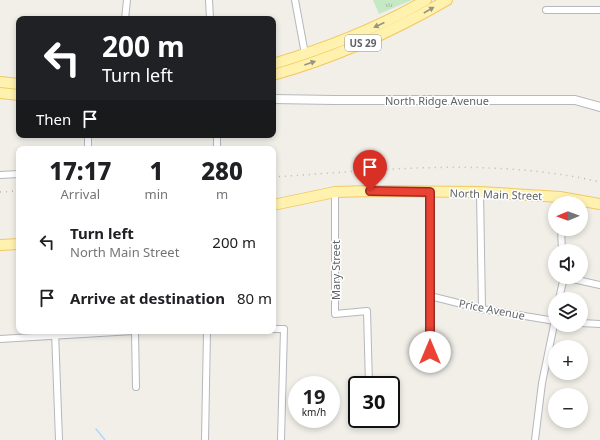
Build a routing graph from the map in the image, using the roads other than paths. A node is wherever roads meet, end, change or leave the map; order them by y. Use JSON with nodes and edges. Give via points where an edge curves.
{"nodes":[{"id":1,"x":127,"y":0,"type":"edge"},
{"id":2,"x":209,"y":0,"type":"edge"},
{"id":3,"x":295,"y":0,"type":"edge"},
{"id":4,"x":426,"y":0,"type":"edge"},
{"id":5,"x":447,"y":0,"type":"edge"},
{"id":6,"x":546,"y":10,"type":"dead end"},
{"id":7,"x":600,"y":10,"type":"edge"},
{"id":8,"x":125,"y":16,"type":"edge"},
{"id":9,"x":210,"y":16,"type":"edge"},
{"id":10,"x":305,"y":54,"type":"junction"},
{"id":11,"x":276,"y":63,"type":"edge"},
{"id":12,"x":276,"y":74,"type":"edge"},
{"id":13,"x":0,"y":82,"type":"edge"},
{"id":14,"x":16,"y":84,"type":"edge"},
{"id":15,"x":0,"y":93,"type":"edge"},
{"id":16,"x":16,"y":95,"type":"edge"},
{"id":17,"x":276,"y":99,"type":"edge"},
{"id":18,"x":600,"y":107,"type":"edge"},
{"id":19,"x":16,"y":174,"type":"edge"},
{"id":20,"x":0,"y":175,"type":"edge"},
{"id":21,"x":335,"y":192,"type":"junction"},
{"id":22,"x":430,"y":192,"type":"junction"},
{"id":23,"x":480,"y":192,"type":"junction"},
{"id":24,"x":548,"y":199,"type":"edge"},
{"id":25,"x":588,"y":203,"type":"edge"},
{"id":26,"x":276,"y":204,"type":"edge"},
{"id":27,"x":600,"y":204,"type":"edge"},
{"id":28,"x":16,"y":244,"type":"edge"},
{"id":29,"x":0,"y":245,"type":"edge"},
{"id":30,"x":588,"y":282,"type":"edge"},
{"id":31,"x":600,"y":285,"type":"edge"},
{"id":32,"x":430,"y":296,"type":"junction"},
{"id":33,"x":482,"y":309,"type":"junction"},
{"id":34,"x":548,"y":319,"type":"edge"},
{"id":35,"x":588,"y":323,"type":"edge"},
{"id":36,"x":600,"y":324,"type":"edge"},
{"id":37,"x":276,"y":329,"type":"edge"},
{"id":38,"x":553,"y":332,"type":"edge"},
{"id":39,"x":55,"y":334,"type":"edge"},
{"id":40,"x":134,"y":334,"type":"edge"},
{"id":41,"x":207,"y":334,"type":"edge"},
{"id":42,"x":0,"y":339,"type":"edge"},
{"id":43,"x":430,"y":352,"type":"dead end"},
{"id":44,"x":369,"y":376,"type":"edge"},
{"id":45,"x":136,"y":387,"type":"dead end"},
{"id":46,"x":59,"y":440,"type":"edge"},
{"id":47,"x":205,"y":440,"type":"edge"},
{"id":48,"x":281,"y":440,"type":"edge"},
{"id":49,"x":535,"y":440,"type":"edge"}],
"edges":[{"from":1,"to":8,"type":"street"},
{"from":2,"to":9,"type":"street"},
{"from":3,"to":10,"type":"street"},
{"from":4,"to":10,"type":"main road","number":"US 29","one_way":true,"via":[[382,24]]},
{"from":12,"to":5,"type":"main road","number":"US 29","one_way":true,"via":[[370,40]]},
{"from":6,"to":7,"type":"street"},
{"from":10,"to":11,"type":"main road","number":"US 29"},
{"from":13,"to":14,"type":"main road"},
{"from":15,"to":16,"type":"main road"},
{"from":17,"to":18,"type":"street","name":"North Ridge Avenue","via":[[575,100]]},
{"from":19,"to":20,"type":"street"},
{"from":21,"to":22,"type":"main road","name":"North Main Street"},
{"from":21,"to":26,"type":"main road","name":"North Main Street"},
{"from":21,"to":44,"type":"street","name":"Mary Street","via":[[335,314],[367,311]]},
{"from":22,"to":23,"type":"main road","name":"North Main Street"},
{"from":22,"to":32,"type":"street"},
{"from":23,"to":24,"type":"main road","name":"North Main Street"},
{"from":23,"to":33,"type":"street"},
{"from":25,"to":27,"type":"main road","name":"North Main Street"},
{"from":28,"to":29,"type":"main road"},
{"from":30,"to":31,"type":"street"},
{"from":32,"to":33,"type":"street","name":"Price Avenue"},
{"from":32,"to":43,"type":"street"},
{"from":33,"to":34,"type":"street","name":"Price Avenue"},
{"from":35,"to":36,"type":"street"},
{"from":37,"to":48,"type":"street","via":[[284,329]]},
{"from":38,"to":49,"type":"street","via":[[542,383]]},
{"from":39,"to":42,"type":"street"},
{"from":39,"to":46,"type":"street"},
{"from":40,"to":45,"type":"street"},
{"from":41,"to":47,"type":"street"}]}
